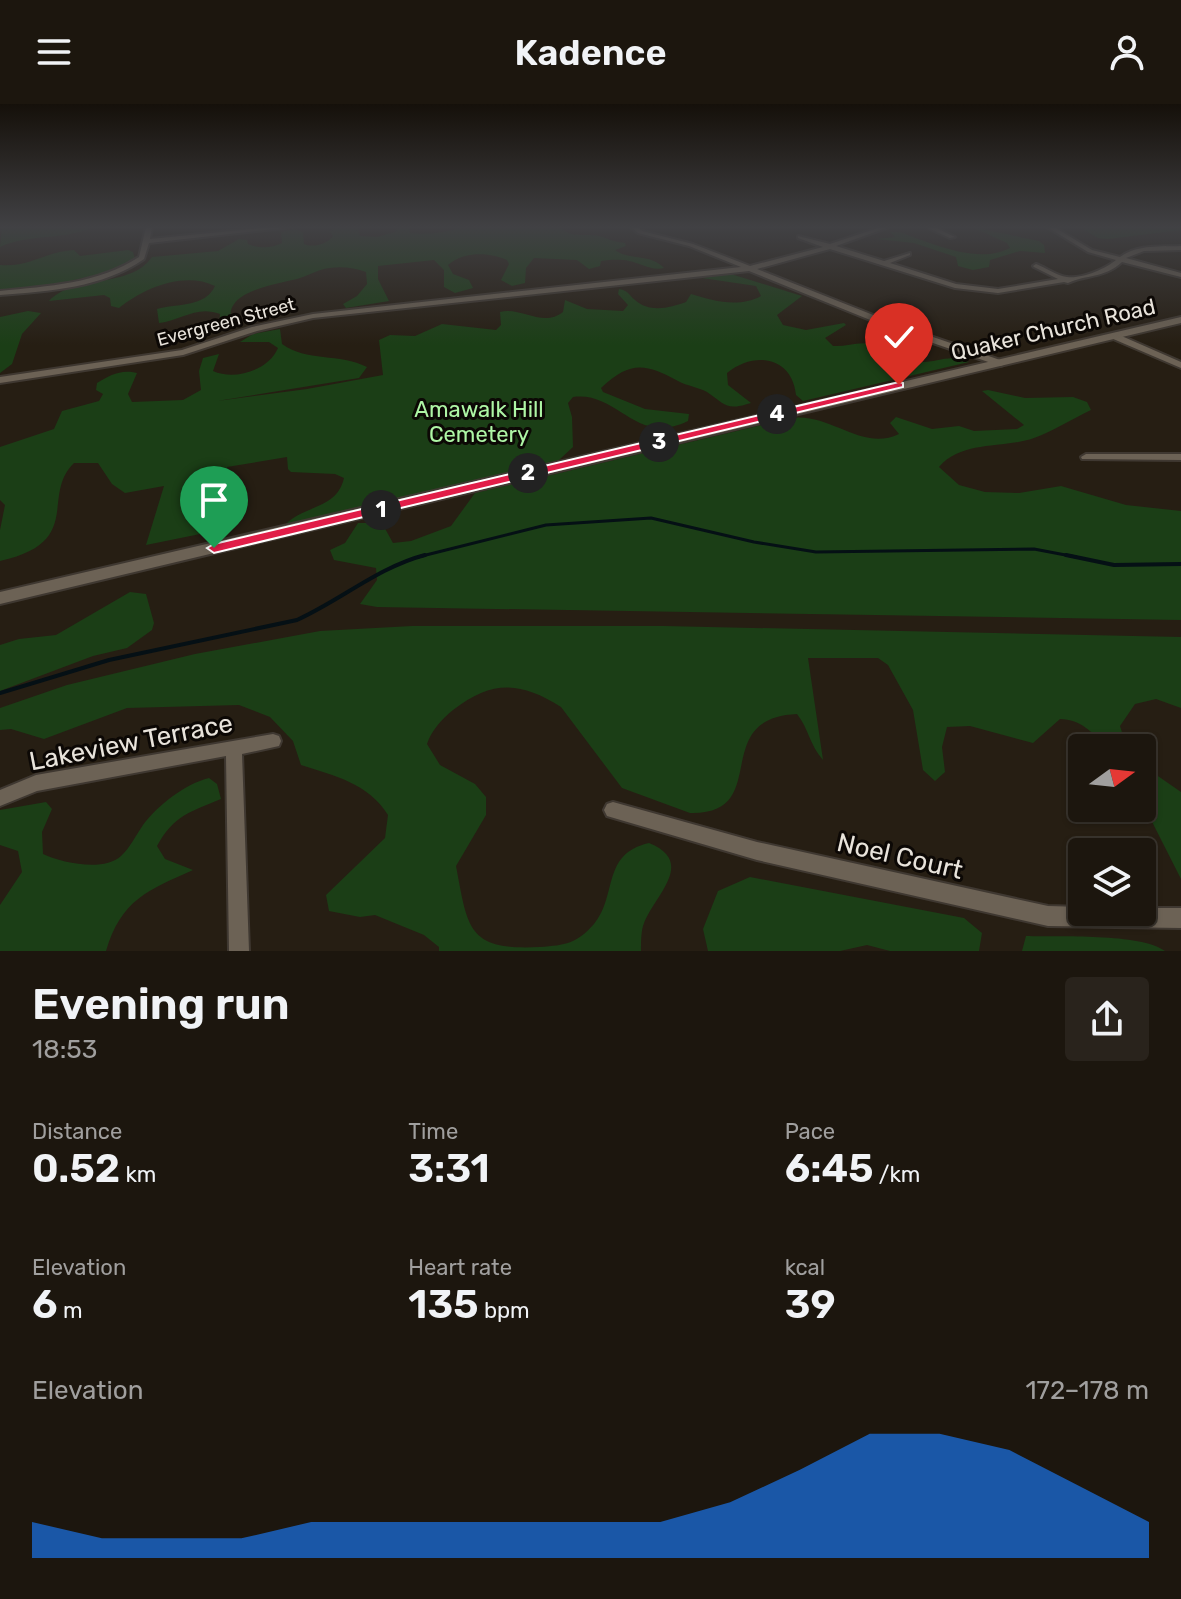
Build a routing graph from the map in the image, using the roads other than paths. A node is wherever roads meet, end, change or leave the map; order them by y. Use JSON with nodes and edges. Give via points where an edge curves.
{"nodes":[{"id":1,"x":127,"y":267,"type":"edge"},
{"id":2,"x":742,"y":267,"type":"junction"},
{"id":3,"x":760,"y":267,"type":"edge"},
{"id":4,"x":895,"y":267,"type":"edge"},
{"id":5,"x":1037,"y":267,"type":"edge"},
{"id":6,"x":1113,"y":267,"type":"edge"},
{"id":7,"x":1147,"y":267,"type":"edge"},
{"id":8,"x":1181,"y":275,"type":"edge"},
{"id":9,"x":1068,"y":281,"type":"junction"},
{"id":10,"x":0,"y":293,"type":"edge"},
{"id":11,"x":1181,"y":320,"type":"edge"},
{"id":12,"x":1114,"y":336,"type":"junction"},
{"id":13,"x":1000,"y":363,"type":"junction"},
{"id":14,"x":1181,"y":365,"type":"edge"},
{"id":15,"x":0,"y":380,"type":"edge"},
{"id":16,"x":1086,"y":457,"type":"dead end"},
{"id":17,"x":1181,"y":457,"type":"edge"},
{"id":18,"x":0,"y":598,"type":"edge"},
{"id":19,"x":273,"y":741,"type":"dead end"},
{"id":20,"x":234,"y":748,"type":"junction"},
{"id":21,"x":0,"y":798,"type":"edge"},
{"id":22,"x":613,"y":810,"type":"dead end"},
{"id":23,"x":1181,"y":918,"type":"edge"},
{"id":24,"x":239,"y":951,"type":"edge"}],
"edges":[{"from":1,"to":10,"type":"street","via":[[70,284]]},
{"from":2,"to":3,"type":"street","name":"Evergreen Street"},
{"from":2,"to":13,"type":"street"},
{"from":2,"to":15,"type":"street","name":"Evergreen Street","via":[[313,316],[183,352]]},
{"from":4,"to":9,"type":"street","via":[[984,290]]},
{"from":5,"to":9,"type":"street"},
{"from":6,"to":9,"type":"street"},
{"from":7,"to":8,"type":"street"},
{"from":11,"to":12,"type":"street","name":"Quaker Church Road"},
{"from":12,"to":13,"type":"street","name":"Quaker Church Road"},
{"from":12,"to":14,"type":"street"},
{"from":13,"to":18,"type":"street","name":"Quaker Church Road"},
{"from":16,"to":17,"type":"street"},
{"from":19,"to":20,"type":"street","name":"Lakeview Terrace"},
{"from":20,"to":21,"type":"street","name":"Lakeview Terrace","via":[[36,783]]},
{"from":20,"to":24,"type":"street"},
{"from":22,"to":23,"type":"street","name":"Noel Court","via":[[757,851],[1048,916]]}]}
